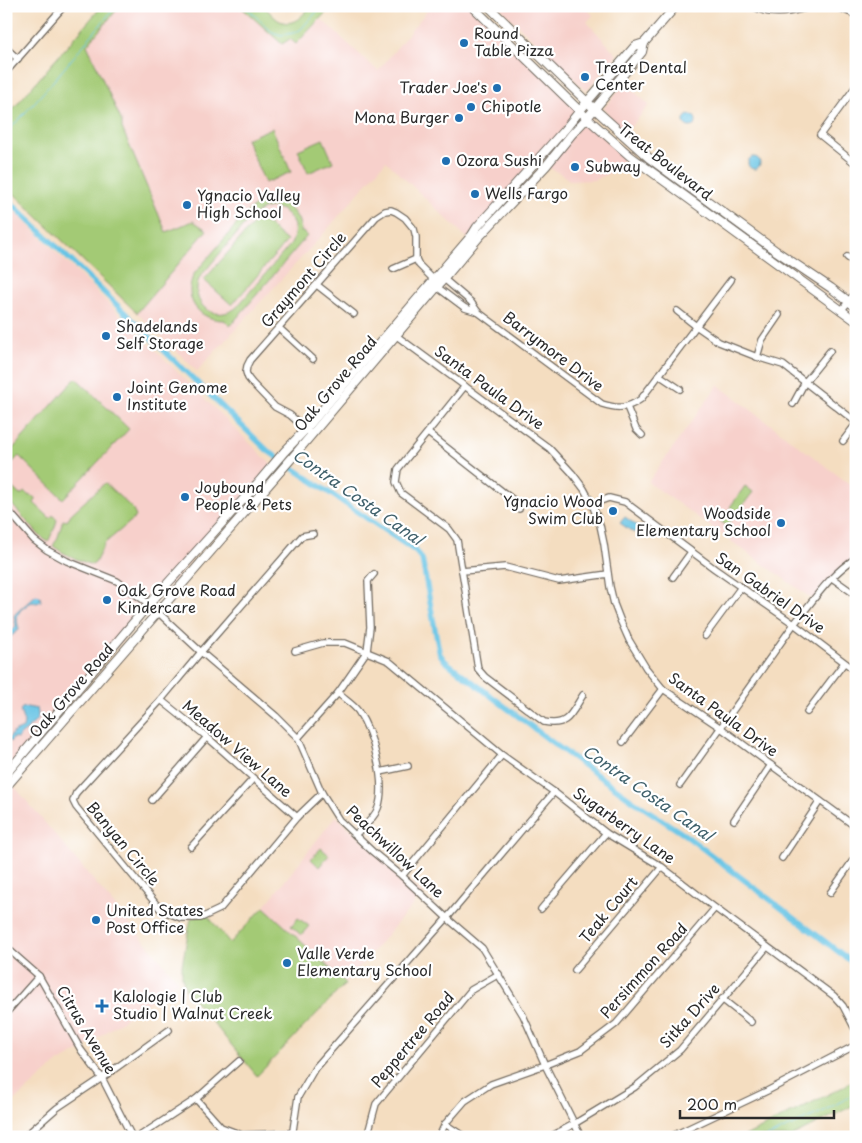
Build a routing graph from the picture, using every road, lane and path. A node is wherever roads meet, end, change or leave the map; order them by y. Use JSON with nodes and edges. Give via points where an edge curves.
{"nodes":[{"id":1,"x":64,"y":6,"type":"edge"},
{"id":2,"x":472,"y":6,"type":"edge"},
{"id":3,"x":488,"y":6,"type":"edge"},
{"id":4,"x":676,"y":6,"type":"edge"},
{"id":5,"x":752,"y":6,"type":"edge"},
{"id":6,"x":814,"y":6,"type":"edge"},
{"id":7,"x":836,"y":6,"type":"edge"},
{"id":8,"x":856,"y":15,"type":"edge"},
{"id":9,"x":644,"y":44,"type":"junction"},
{"id":10,"x":6,"y":48,"type":"edge"},
{"id":11,"x":18,"y":59,"type":"junction"},
{"id":12,"x":6,"y":72,"type":"edge"},
{"id":13,"x":855,"y":88,"type":"edge"},
{"id":14,"x":587,"y":102,"type":"junction"},
{"id":15,"x":594,"y":108,"type":"junction"},
{"id":16,"x":580,"y":110,"type":"junction"},
{"id":17,"x":587,"y":118,"type":"junction"},
{"id":18,"x":856,"y":164,"type":"edge"},
{"id":19,"x":847,"y":257,"type":"dead end"},
{"id":20,"x":416,"y":259,"type":"junction"},
{"id":21,"x":856,"y":264,"type":"edge"},
{"id":22,"x":393,"y":270,"type":"dead end"},
{"id":23,"x":444,"y":279,"type":"junction"},
{"id":24,"x":731,"y":280,"type":"dead end"},
{"id":25,"x":435,"y":284,"type":"junction"},
{"id":26,"x":317,"y":285,"type":"junction"},
{"id":27,"x":856,"y":292,"type":"edge"},
{"id":28,"x":848,"y":301,"type":"junction"},
{"id":29,"x":856,"y":307,"type":"edge"},
{"id":30,"x":677,"y":311,"type":"dead end"},
{"id":31,"x":842,"y":311,"type":"junction"},
{"id":32,"x":478,"y":312,"type":"junction"},
{"id":33,"x":354,"y":314,"type":"dead end"},
{"id":34,"x":780,"y":314,"type":"dead end"},
{"id":35,"x":856,"y":321,"type":"edge"},
{"id":36,"x":696,"y":326,"type":"junction"},
{"id":37,"x":279,"y":328,"type":"junction"},
{"id":38,"x":393,"y":333,"type":"junction"},
{"id":39,"x":830,"y":351,"type":"dead end"},
{"id":40,"x":757,"y":357,"type":"junction"},
{"id":41,"x":313,"y":359,"type":"dead end"},
{"id":42,"x":659,"y":376,"type":"junction"},
{"id":43,"x":805,"y":382,"type":"junction"},
{"id":44,"x":465,"y":386,"type":"junction"},
{"id":45,"x":680,"y":389,"type":"dead end"},
{"id":46,"x":793,"y":404,"type":"dead end"},
{"id":47,"x":627,"y":407,"type":"junction"},
{"id":48,"x":856,"y":423,"type":"edge"},
{"id":49,"x":309,"y":431,"type":"junction"},
{"id":50,"x":428,"y":433,"type":"junction"},
{"id":51,"x":642,"y":435,"type":"dead end"},
{"id":52,"x":843,"y":440,"type":"dead end"},
{"id":53,"x":270,"y":469,"type":"junction"},
{"id":54,"x":258,"y":496,"type":"junction"},
{"id":55,"x":592,"y":504,"type":"junction"},
{"id":56,"x":6,"y":508,"type":"edge"},
{"id":57,"x":519,"y":509,"type":"dead end"},
{"id":58,"x":313,"y":534,"type":"dead end"},
{"id":59,"x":691,"y":552,"type":"junction"},
{"id":60,"x":856,"y":558,"type":"edge"},
{"id":61,"x":462,"y":571,"type":"junction"},
{"id":62,"x":374,"y":574,"type":"dead end"},
{"id":63,"x":608,"y":574,"type":"junction"},
{"id":64,"x":673,"y":577,"type":"dead end"},
{"id":65,"x":832,"y":578,"type":"junction"},
{"id":66,"x":741,"y":587,"type":"junction"},
{"id":67,"x":856,"y":595,"type":"edge"},
{"id":68,"x":150,"y":604,"type":"junction"},
{"id":69,"x":158,"y":612,"type":"junction"},
{"id":70,"x":794,"y":624,"type":"junction"},
{"id":71,"x":705,"y":636,"type":"dead end"},
{"id":72,"x":367,"y":651,"type":"junction"},
{"id":73,"x":201,"y":652,"type":"junction"},
{"id":74,"x":295,"y":652,"type":"dead end"},
{"id":75,"x":844,"y":663,"type":"junction"},
{"id":76,"x":856,"y":671,"type":"edge"},
{"id":77,"x":663,"y":689,"type":"junction"},
{"id":78,"x":338,"y":693,"type":"junction"},
{"id":79,"x":583,"y":696,"type":"dead end"},
{"id":80,"x":161,"y":700,"type":"junction"},
{"id":81,"x":807,"y":712,"type":"dead end"},
{"id":82,"x":721,"y":728,"type":"junction"},
{"id":83,"x":207,"y":737,"type":"junction"},
{"id":84,"x":298,"y":738,"type":"junction"},
{"id":85,"x":623,"y":742,"type":"dead end"},
{"id":86,"x":502,"y":755,"type":"junction"},
{"id":87,"x":771,"y":765,"type":"junction"},
{"id":88,"x":408,"y":766,"type":"dead end"},
{"id":89,"x":380,"y":772,"type":"junction"},
{"id":90,"x":6,"y":774,"type":"edge"},
{"id":91,"x":253,"y":779,"type":"junction"},
{"id":92,"x":680,"y":784,"type":"dead end"},
{"id":93,"x":6,"y":787,"type":"edge"},
{"id":94,"x":554,"y":792,"type":"junction"},
{"id":95,"x":322,"y":793,"type":"junction"},
{"id":96,"x":152,"y":800,"type":"dead end"},
{"id":97,"x":820,"y":801,"type":"junction"},
{"id":98,"x":297,"y":817,"type":"junction"},
{"id":99,"x":734,"y":820,"type":"dead end"},
{"id":100,"x":856,"y":827,"type":"edge"},
{"id":101,"x":606,"y":833,"type":"junction"},
{"id":102,"x":355,"y":835,"type":"junction"},
{"id":103,"x":191,"y":847,"type":"dead end"},
{"id":104,"x":856,"y":856,"type":"edge"},
{"id":105,"x":782,"y":858,"type":"dead end"},
{"id":106,"x":662,"y":867,"type":"junction"},
{"id":107,"x":402,"y":876,"type":"junction"},
{"id":108,"x":830,"y":894,"type":"dead end"},
{"id":109,"x":715,"y":908,"type":"junction"},
{"id":110,"x":540,"y":909,"type":"dead end"},
{"id":111,"x":447,"y":918,"type":"junction"},
{"id":112,"x":6,"y":947,"type":"edge"},
{"id":113,"x":767,"y":947,"type":"junction"},
{"id":114,"x":575,"y":970,"type":"dead end"},
{"id":115,"x":498,"y":974,"type":"junction"},
{"id":116,"x":39,"y":976,"type":"junction"},
{"id":117,"x":722,"y":999,"type":"junction"},
{"id":118,"x":6,"y":1013,"type":"edge"},
{"id":119,"x":751,"y":1022,"type":"dead end"},
{"id":120,"x":169,"y":1030,"type":"dead end"},
{"id":121,"x":856,"y":1031,"type":"edge"},
{"id":122,"x":856,"y":1045,"type":"edge"},
{"id":123,"x":239,"y":1061,"type":"dead end"},
{"id":124,"x":545,"y":1065,"type":"junction"},
{"id":125,"x":102,"y":1078,"type":"junction"},
{"id":126,"x":196,"y":1098,"type":"junction"},
{"id":127,"x":445,"y":1124,"type":"junction"},
{"id":128,"x":574,"y":1124,"type":"junction"},
{"id":129,"x":291,"y":1135,"type":"edge"},
{"id":130,"x":24,"y":1137,"type":"edge"},
{"id":131,"x":132,"y":1137,"type":"edge"},
{"id":132,"x":138,"y":1137,"type":"edge"},
{"id":133,"x":366,"y":1137,"type":"edge"},
{"id":134,"x":439,"y":1137,"type":"edge"},
{"id":135,"x":465,"y":1137,"type":"edge"},
{"id":136,"x":550,"y":1137,"type":"edge"},
{"id":137,"x":582,"y":1137,"type":"edge"},
{"id":138,"x":670,"y":1137,"type":"edge"}],
"edges":[{"from":1,"to":11,"type":"street"},
{"from":2,"to":16,"type":"main road","name":"Treat Boulevard"},
{"from":3,"to":14,"type":"main road","name":"Treat Boulevard"},
{"from":4,"to":9,"type":"main road","name":"Oak Grove Road"},
{"from":5,"to":6,"type":"street","via":[[778,13]]},
{"from":7,"to":8,"type":"street"},
{"from":9,"to":14,"type":"main road","name":"Oak Grove Road","via":[[635,46]]},
{"from":9,"to":15,"type":"main road","name":"Oak Grove Road","via":[[642,52]]},
{"from":10,"to":11,"type":"street"},
{"from":11,"to":12,"type":"street"},
{"from":13,"to":18,"type":"street","via":[[820,135]]},
{"from":14,"to":15,"type":"main road","name":"Treat Boulevard"},
{"from":14,"to":16,"type":"main road","name":"Oak Grove Road"},
{"from":15,"to":17,"type":"main road","name":"Oak Grove Road"},
{"from":15,"to":28,"type":"main road","name":"Treat Boulevard","via":[[649,158]]},
{"from":16,"to":17,"type":"main road","name":"Treat Boulevard"},
{"from":16,"to":25,"type":"main road","name":"Oak Grove Road","via":[[477,227]]},
{"from":17,"to":23,"type":"main road","name":"Oak Grove Road"},
{"from":17,"to":31,"type":"main road","name":"Treat Boulevard","via":[[630,156]]},
{"from":19,"to":21,"type":"street"},
{"from":20,"to":22,"type":"street"},
{"from":20,"to":25,"type":"street"},
{"from":20,"to":26,"type":"street","name":"Graymont Circle","via":[[414,229],[396,212],[385,211],[376,217]]},
{"from":23,"to":25,"type":"main road","name":"Oak Grove Road"},
{"from":23,"to":32,"type":"street","name":"Barrymore Drive","via":[[472,302]]},
{"from":24,"to":36,"type":"street"},
{"from":25,"to":32,"type":"street","name":"Barrymore Drive","via":[[465,308]]},
{"from":25,"to":38,"type":"main road","name":"Oak Grove Road"},
{"from":26,"to":33,"type":"street"},
{"from":26,"to":37,"type":"street","name":"Graymont Circle"},
{"from":27,"to":28,"type":"street"},
{"from":28,"to":29,"type":"main road","name":"Treat Boulevard"},
{"from":28,"to":31,"type":"street"},
{"from":30,"to":36,"type":"street"},
{"from":31,"to":35,"type":"main road","name":"Treat Boulevard"},
{"from":32,"to":47,"type":"street","name":"Barrymore Drive","via":[[602,404],[614,408]]},
{"from":34,"to":40,"type":"street","via":[[762,340]]},
{"from":36,"to":40,"type":"street","via":[[719,342]]},
{"from":36,"to":42,"type":"street"},
{"from":37,"to":41,"type":"street"},
{"from":37,"to":49,"type":"street","name":"Graymont Circle","via":[[250,360],[246,372],[275,407]]},
{"from":38,"to":44,"type":"street","name":"Santa Paula Drive"},
{"from":38,"to":49,"type":"main road","name":"Oak Grove Road"},
{"from":39,"to":43,"type":"street"},
{"from":40,"to":43,"type":"street","via":[[783,366]]},
{"from":42,"to":45,"type":"street"},
{"from":42,"to":47,"type":"street","via":[[641,399]]},
{"from":43,"to":46,"type":"street"},
{"from":43,"to":48,"type":"street"},
{"from":44,"to":50,"type":"street"},
{"from":44,"to":55,"type":"street","name":"Santa Paula Drive","via":[[549,448],[572,473]]},
{"from":47,"to":51,"type":"street"},
{"from":48,"to":52,"type":"street"},
{"from":49,"to":53,"type":"main road","name":"Oak Grove Road"},
{"from":49,"to":54,"type":"main road","name":"Oak Grove Road","via":[[291,459]]},
{"from":50,"to":57,"type":"street","via":[[517,503]]},
{"from":50,"to":61,"type":"street","via":[[398,470],[396,482],[401,493],[449,529],[457,540]]},
{"from":53,"to":54,"type":"main road","via":[[271,473],[258,489]]},
{"from":53,"to":68,"type":"main road","name":"Oak Grove Road"},
{"from":54,"to":69,"type":"main road","name":"Oak Grove Road"},
{"from":55,"to":59,"type":"street","name":"San Gabriel Drive","via":[[609,498],[625,502]]},
{"from":55,"to":63,"type":"street","name":"Santa Paula Drive","via":[[602,533]]},
{"from":56,"to":68,"type":"street","name":"Peachwillow Lane","via":[[47,550],[117,581]]},
{"from":58,"to":73,"type":"street","name":"Banyan Circle","via":[[302,536]]},
{"from":59,"to":64,"type":"street"},
{"from":59,"to":66,"type":"street","name":"San Gabriel Drive"},
{"from":60,"to":65,"type":"street"},
{"from":61,"to":63,"type":"street","via":[[505,567],[559,581]]},
{"from":61,"to":79,"type":"street","via":[[478,668],[485,677],[544,722],[552,724],[563,722]]},
{"from":62,"to":72,"type":"street","via":[[368,582],[370,627]]},
{"from":63,"to":77,"type":"street","name":"Santa Paula Drive","via":[[614,604],[629,640]]},
{"from":65,"to":67,"type":"street"},
{"from":65,"to":70,"type":"street"},
{"from":66,"to":70,"type":"street","name":"San Gabriel Drive"},
{"from":66,"to":71,"type":"street"},
{"from":68,"to":69,"type":"street","name":"Peachwillow Lane"},
{"from":68,"to":90,"type":"main road","name":"Oak Grove Road"},
{"from":69,"to":73,"type":"street","name":"Peachwillow Lane"},
{"from":69,"to":93,"type":"main road","name":"Oak Grove Road"},
{"from":70,"to":75,"type":"street","name":"San Gabriel Drive"},
{"from":70,"to":82,"type":"street"},
{"from":72,"to":74,"type":"street","name":"Sugarberry Lane","via":[[345,643],[322,643]]},
{"from":72,"to":78,"type":"street"},
{"from":72,"to":86,"type":"street","name":"Sugarberry Lane","via":[[389,660]]},
{"from":73,"to":80,"type":"street","name":"Banyan Circle"},
{"from":73,"to":84,"type":"street","name":"Peachwillow Lane"},
{"from":75,"to":76,"type":"street","name":"San Gabriel Drive"},
{"from":75,"to":81,"type":"street"},
{"from":77,"to":82,"type":"street","name":"Santa Paula Drive"},
{"from":77,"to":85,"type":"street"},
{"from":78,"to":84,"type":"street"},
{"from":78,"to":89,"type":"street","via":[[365,722]]},
{"from":80,"to":83,"type":"street","name":"Meadow View Lane"},
{"from":80,"to":98,"type":"street","name":"Banyan Circle","via":[[73,801],[161,910],[181,918],[201,918],[220,909]]},
{"from":82,"to":87,"type":"street","name":"Santa Paula Drive"},
{"from":82,"to":92,"type":"street"},
{"from":83,"to":91,"type":"street","name":"Meadow View Lane"},
{"from":83,"to":96,"type":"street"},
{"from":84,"to":95,"type":"street","name":"Peachwillow Lane"},
{"from":86,"to":94,"type":"street","name":"Sugarberry Lane"},
{"from":86,"to":107,"type":"street"},
{"from":87,"to":97,"type":"street","name":"Santa Paula Drive"},
{"from":87,"to":99,"type":"street"},
{"from":88,"to":89,"type":"street"},
{"from":89,"to":102,"type":"street","via":[[382,791],[378,809]]},
{"from":91,"to":98,"type":"street","name":"Meadow View Lane"},
{"from":91,"to":103,"type":"street"},
{"from":94,"to":101,"type":"street","name":"Sugarberry Lane"},
{"from":94,"to":111,"type":"street"},
{"from":95,"to":98,"type":"street","name":"Banyan Circle"},
{"from":95,"to":102,"type":"street","name":"Peachwillow Lane","via":[[339,820]]},
{"from":97,"to":100,"type":"street","name":"Santa Paula Drive"},
{"from":97,"to":105,"type":"street"},
{"from":101,"to":106,"type":"street","name":"Sugarberry Lane"},
{"from":101,"to":110,"type":"street"},
{"from":102,"to":107,"type":"street","name":"Peachwillow Lane"},
{"from":104,"to":108,"type":"street"},
{"from":106,"to":109,"type":"street","name":"Sugarberry Lane"},
{"from":106,"to":114,"type":"street","name":"Teak Court"},
{"from":107,"to":111,"type":"street","name":"Peachwillow Lane"},
{"from":109,"to":113,"type":"street","name":"Sugarberry Lane"},
{"from":109,"to":124,"type":"street","name":"Persimmon Road","via":[[616,1024],[580,1051]]},
{"from":111,"to":115,"type":"street","name":"Peachwillow Lane","via":[[482,948]]},
{"from":111,"to":129,"type":"street","via":[[315,1068],[298,1097]]},
{"from":112,"to":116,"type":"street","name":"Citrus Avenue"},
{"from":113,"to":117,"type":"street","name":"Sitka Drive"},
{"from":113,"to":121,"type":"street","name":"Sugarberry Lane","via":[[834,996]]},
{"from":115,"to":124,"type":"street","name":"Peachwillow Lane","via":[[523,1015]]},
{"from":115,"to":133,"type":"street","name":"Peppertree Road","via":[[471,990],[376,1104]]},
{"from":116,"to":118,"type":"street"},
{"from":116,"to":125,"type":"street","name":"Citrus Avenue","via":[[81,1050]]},
{"from":117,"to":119,"type":"street"},
{"from":117,"to":128,"type":"street","name":"Sitka Drive","via":[[680,1050],[635,1087]]},
{"from":120,"to":125,"type":"street"},
{"from":122,"to":138,"type":"street"},
{"from":123,"to":126,"type":"street"},
{"from":124,"to":127,"type":"street","name":"Persimmon Road","via":[[491,1084],[465,1101]]},
{"from":124,"to":128,"type":"street","name":"Peachwillow Lane"},
{"from":125,"to":130,"type":"street","via":[[57,1108]]},
{"from":125,"to":131,"type":"street","name":"Citrus Avenue"},
{"from":126,"to":129,"type":"street","via":[[221,1126],[242,1135]]},
{"from":126,"to":132,"type":"street"},
{"from":127,"to":134,"type":"street","name":"Persimmon Road"},
{"from":127,"to":135,"type":"street"},
{"from":128,"to":136,"type":"street","name":"Sitka Drive"},
{"from":128,"to":137,"type":"street","name":"Peachwillow Lane"}]}
